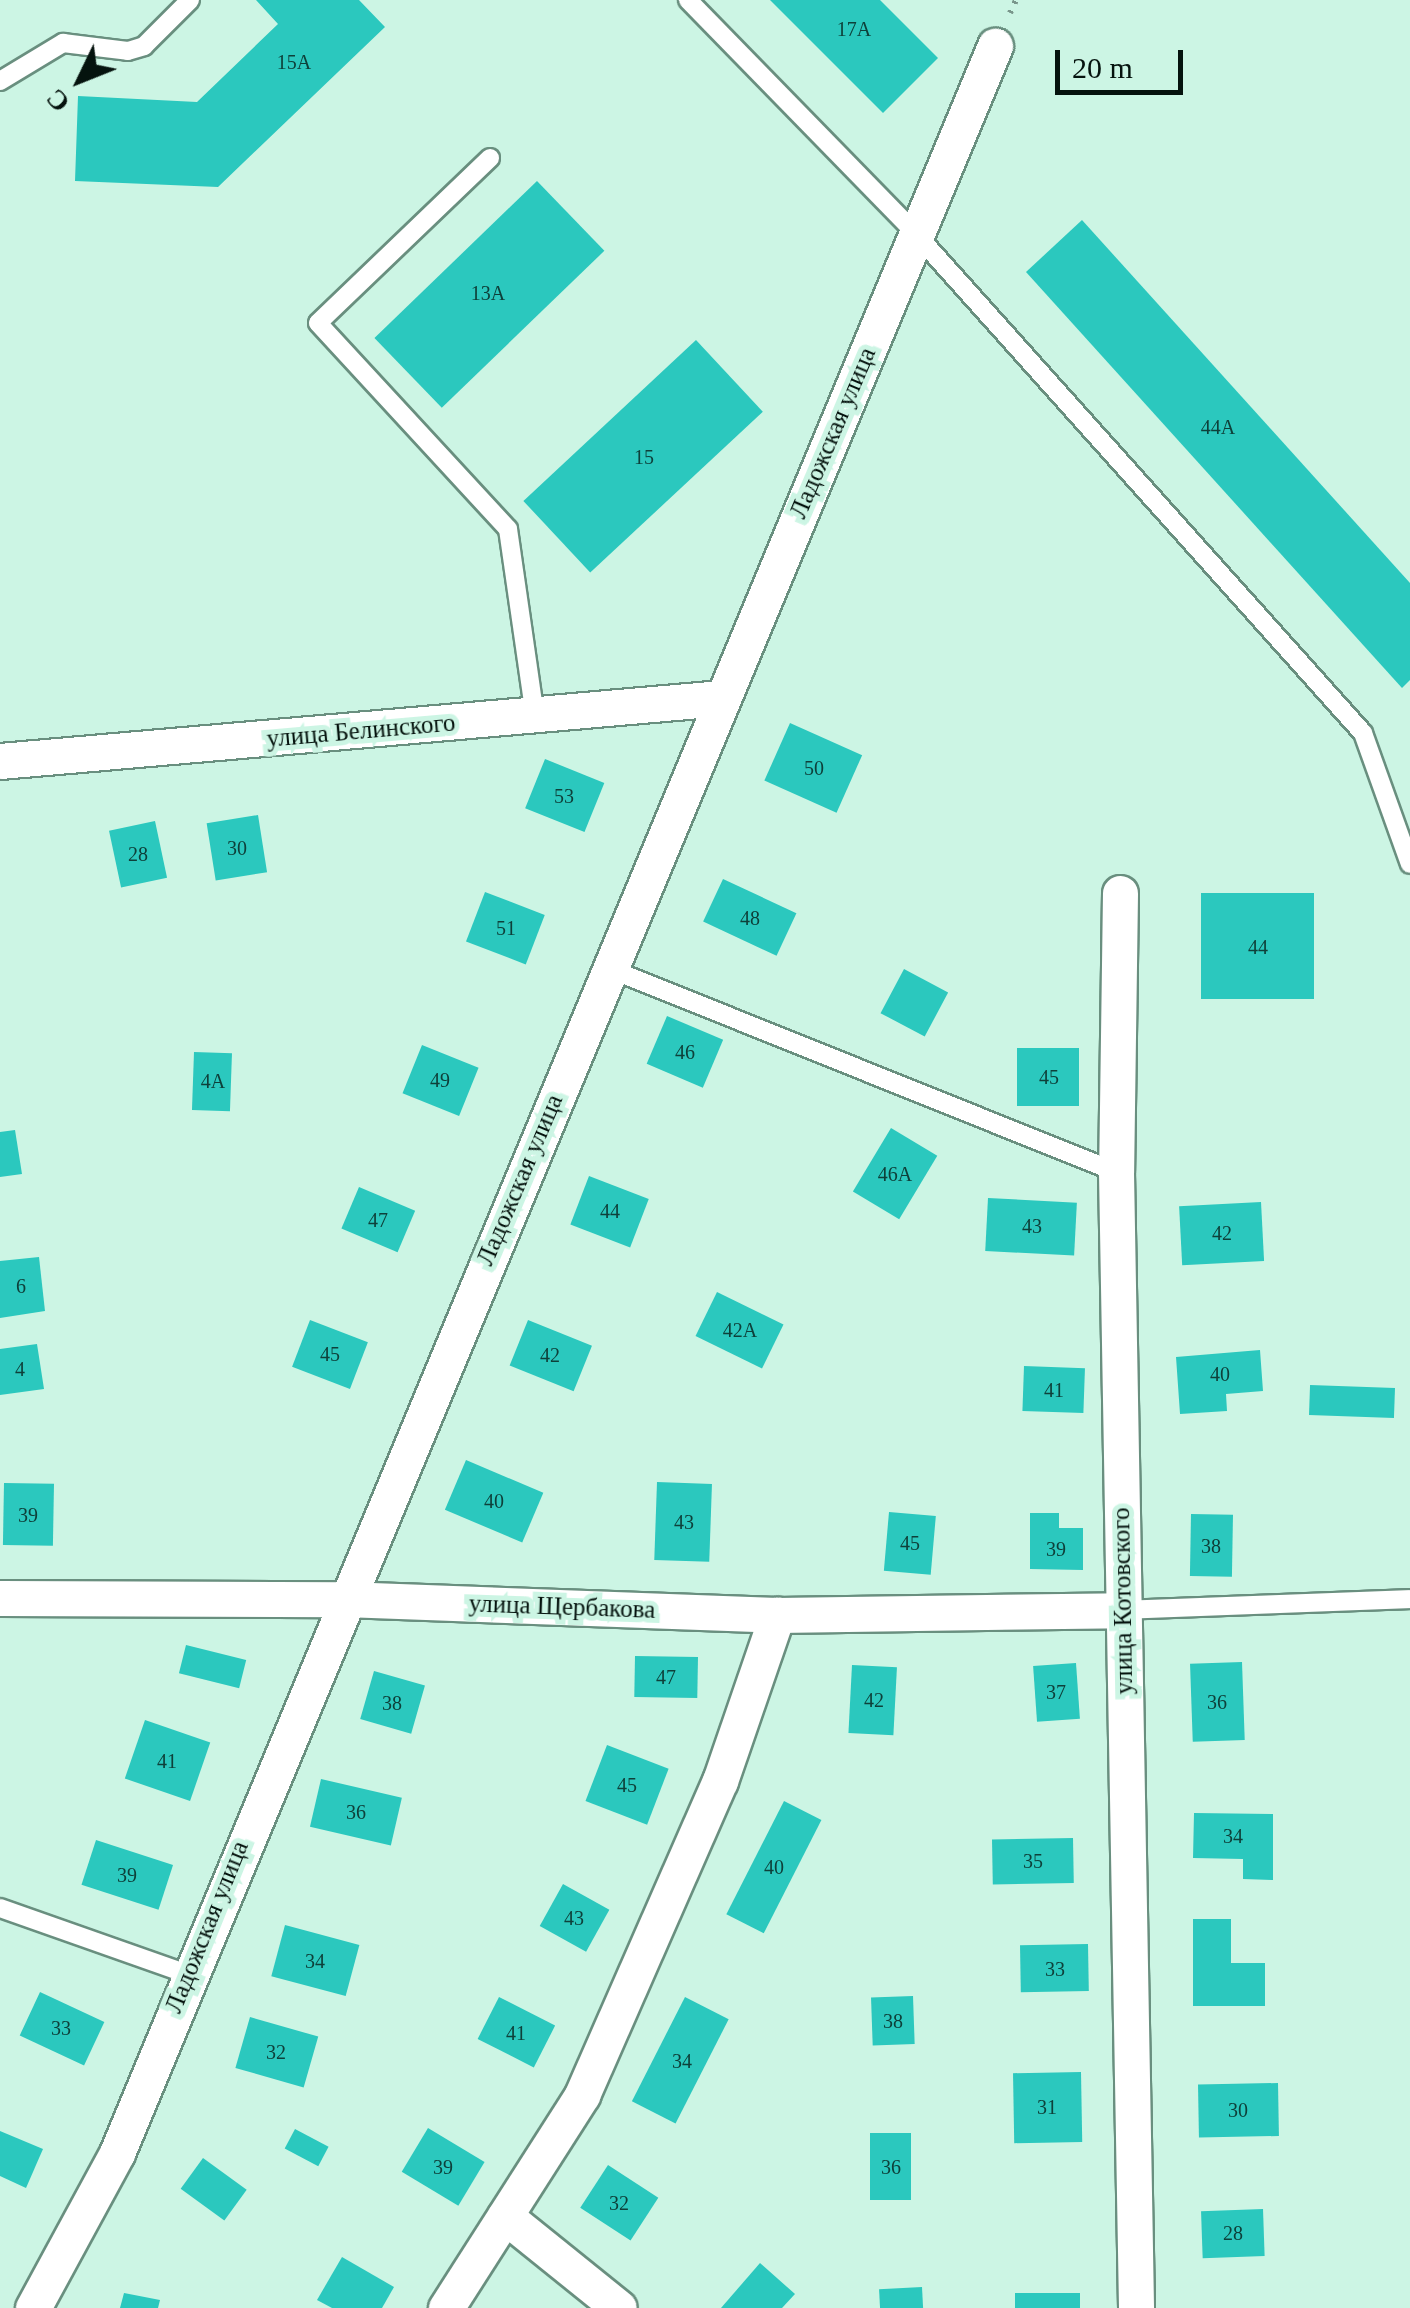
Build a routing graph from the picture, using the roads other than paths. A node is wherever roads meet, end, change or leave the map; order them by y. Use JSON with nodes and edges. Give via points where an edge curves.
{"nodes":[{"id":1,"x":190,"y":0,"type":"edge"},
{"id":2,"x":688,"y":0,"type":"edge"},
{"id":3,"x":995,"y":46,"type":"dead end"},
{"id":4,"x":0,"y":81,"type":"edge"},
{"id":5,"x":490,"y":158,"type":"dead end"},
{"id":6,"x":916,"y":234,"type":"junction"},
{"id":7,"x":721,"y":698,"type":"junction"},
{"id":8,"x":535,"y":716,"type":"junction"},
{"id":9,"x":0,"y":761,"type":"edge"},
{"id":10,"x":1410,"y":864,"type":"edge"},
{"id":11,"x":1120,"y":893,"type":"dead end"},
{"id":12,"x":608,"y":968,"type":"junction"},
{"id":13,"x":1116,"y":1172,"type":"junction"},
{"id":14,"x":0,"y":1598,"type":"edge"},
{"id":15,"x":344,"y":1599,"type":"junction"},
{"id":16,"x":1410,"y":1600,"type":"edge"},
{"id":17,"x":1123,"y":1610,"type":"junction"},
{"id":18,"x":777,"y":1615,"type":"junction"},
{"id":19,"x":0,"y":1908,"type":"edge"},
{"id":20,"x":187,"y":1974,"type":"junction"},
{"id":21,"x":505,"y":2216,"type":"junction"},
{"id":22,"x":34,"y":2308,"type":"edge"},
{"id":23,"x":446,"y":2308,"type":"edge"},
{"id":24,"x":619,"y":2308,"type":"edge"},
{"id":25,"x":1136,"y":2308,"type":"edge"}],
"edges":[{"from":1,"to":4,"type":"lane","via":[[144,46],[128,51],[63,42]]},
{"from":2,"to":6,"type":"lane"},
{"from":3,"to":6,"type":"street","name":"Ладожская улица"},
{"from":5,"to":8,"type":"lane","via":[[318,323],[508,529]]},
{"from":6,"to":7,"type":"street","name":"Ладожская улица"},
{"from":6,"to":10,"type":"lane","via":[[1364,733]]},
{"from":7,"to":8,"type":"street","name":"улица Белинского"},
{"from":7,"to":12,"type":"street","name":"Ладожская улица"},
{"from":8,"to":9,"type":"street","name":"улица Белинского"},
{"from":11,"to":13,"type":"street","name":"улица Котовского"},
{"from":12,"to":13,"type":"lane"},
{"from":12,"to":15,"type":"street","name":"Ладожская улица"},
{"from":13,"to":17,"type":"street","name":"улица Котовского"},
{"from":14,"to":15,"type":"street","name":"улица Щербакова"},
{"from":15,"to":18,"type":"street","name":"улица Щербакова"},
{"from":15,"to":20,"type":"street","name":"Ладожская улица"},
{"from":16,"to":17,"type":"lane"},
{"from":17,"to":18,"type":"street","name":"улица Щербакова"},
{"from":17,"to":25,"type":"street","name":"улица Котовского"},
{"from":18,"to":21,"type":"street","via":[[720,1781],[582,2094]]},
{"from":19,"to":20,"type":"lane"},
{"from":20,"to":22,"type":"street","name":"Ладожская улица","via":[[118,2153]]},
{"from":21,"to":23,"type":"street"},
{"from":21,"to":24,"type":"street"}]}
